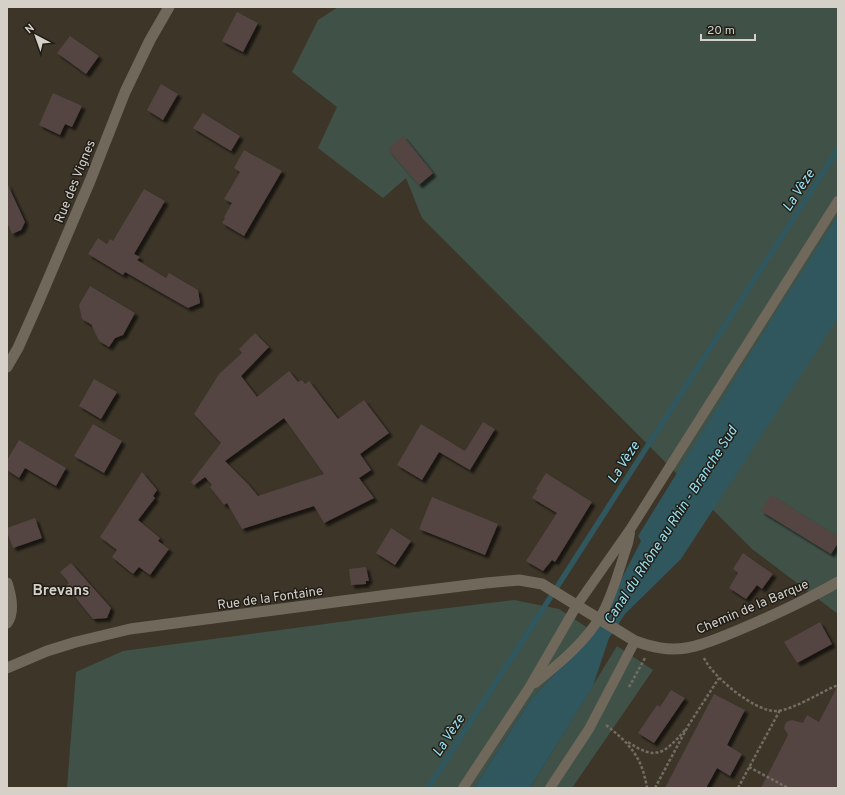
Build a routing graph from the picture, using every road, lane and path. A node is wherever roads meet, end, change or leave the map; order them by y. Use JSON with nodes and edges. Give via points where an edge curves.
{"nodes":[{"id":1,"x":169,"y":7,"type":"edge"},
{"id":2,"x":838,"y":201,"type":"edge"},
{"id":3,"x":7,"y":367,"type":"edge"},
{"id":4,"x":631,"y":528,"type":"junction"},
{"id":5,"x":838,"y":582,"type":"edge"},
{"id":6,"x":7,"y":583,"type":"edge"},
{"id":7,"x":542,"y":584,"type":"joint"},
{"id":8,"x":578,"y":606,"type":"junction"},
{"id":9,"x":7,"y":623,"type":"edge"},
{"id":10,"x":632,"y":640,"type":"junction"},
{"id":11,"x":698,"y":645,"type":"junction"},
{"id":12,"x":7,"y":668,"type":"edge"},
{"id":13,"x":719,"y":678,"type":"junction"},
{"id":14,"x":838,"y":685,"type":"edge"},
{"id":15,"x":529,"y":688,"type":"junction"},
{"id":16,"x":780,"y":710,"type":"junction"},
{"id":17,"x":605,"y":724,"type":"dead end"},
{"id":18,"x":688,"y":726,"type":"junction"},
{"id":19,"x":626,"y":740,"type":"junction"},
{"id":20,"x":749,"y":767,"type":"junction"},
{"id":21,"x":464,"y":788,"type":"edge"},
{"id":22,"x":550,"y":788,"type":"edge"},
{"id":23,"x":647,"y":788,"type":"edge"},
{"id":24,"x":656,"y":788,"type":"edge"},
{"id":25,"x":738,"y":788,"type":"edge"},
{"id":26,"x":788,"y":788,"type":"edge"}],
"edges":[{"from":1,"to":3,"type":"street","name":"Rue des Vignes","via":[[124,92],[90,181],[18,348]]},
{"from":2,"to":4,"type":"lane"},
{"from":4,"to":8,"type":"lane"},
{"from":4,"to":15,"type":"lane","via":[[603,612],[584,638]]},
{"from":5,"to":11,"type":"street","name":"Chemin de la Barque","via":[[758,622]]},
{"from":6,"to":9,"type":"street","via":[[11,608]]},
{"from":7,"to":8,"type":"street","name":"Chemin de la Barque"},
{"from":7,"to":12,"type":"street","name":"Rue de la Fontaine","via":[[519,580],[486,583],[130,629],[76,642]]},
{"from":8,"to":10,"type":"street","name":"Chemin de la Barque"},
{"from":8,"to":15,"type":"lane"},
{"from":10,"to":11,"type":"street","name":"Chemin de la Barque","via":[[662,649]]},
{"from":10,"to":22,"type":"lane","via":[[589,728]]},
{"from":11,"to":13,"type":"path","via":[[705,661]]},
{"from":13,"to":16,"type":"path","via":[[730,689],[763,709]]},
{"from":13,"to":18,"type":"path"},
{"from":14,"to":16,"type":"path"},
{"from":15,"to":21,"type":"lane"},
{"from":16,"to":20,"type":"path"},
{"from":17,"to":19,"type":"path"},
{"from":18,"to":19,"type":"path","via":[[669,748],[657,753],[644,752]]},
{"from":18,"to":24,"type":"path"},
{"from":19,"to":23,"type":"path","via":[[643,770]]},
{"from":20,"to":25,"type":"path"},
{"from":20,"to":26,"type":"path"}]}
